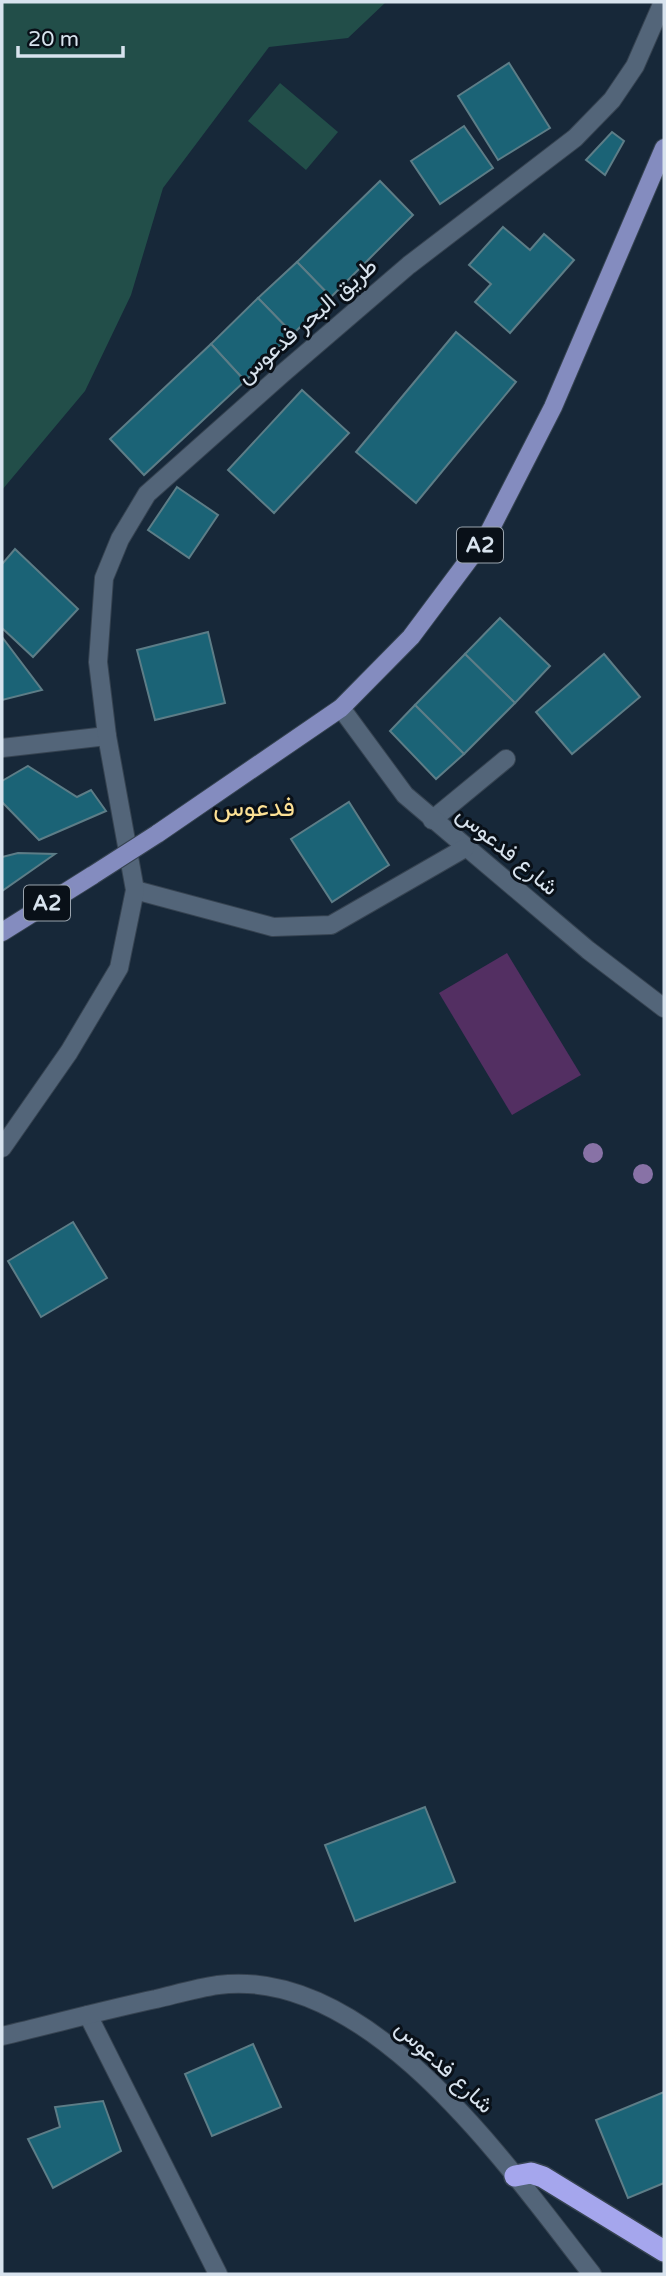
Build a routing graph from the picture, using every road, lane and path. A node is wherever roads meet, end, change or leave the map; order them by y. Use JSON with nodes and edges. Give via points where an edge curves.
{"nodes":[{"id":1,"x":663,"y":2,"type":"edge"},
{"id":2,"x":664,"y":148,"type":"edge"},
{"id":3,"x":341,"y":708,"type":"junction"},
{"id":4,"x":107,"y":736,"type":"junction"},
{"id":5,"x":2,"y":748,"type":"edge"},
{"id":6,"x":506,"y":759,"type":"dead end"},
{"id":7,"x":432,"y":820,"type":"junction"},
{"id":8,"x":465,"y":848,"type":"junction"},
{"id":9,"x":135,"y":890,"type":"junction"},
{"id":10,"x":2,"y":932,"type":"edge"},
{"id":11,"x":664,"y":1007,"type":"edge"},
{"id":12,"x":2,"y":1148,"type":"edge"},
{"id":13,"x":88,"y":2015,"type":"junction"},
{"id":14,"x":2,"y":2036,"type":"edge"},
{"id":15,"x":514,"y":2176,"type":"junction"},
{"id":16,"x":663,"y":2255,"type":"edge"},
{"id":17,"x":218,"y":2274,"type":"edge"},
{"id":18,"x":592,"y":2274,"type":"edge"}],
"edges":[{"from":1,"to":4,"type":"street","name":"طريق البحر فدعوس","via":[[635,66],[612,100],[575,138],[409,265],[147,494],[120,539],[104,578],[98,662]]},
{"from":2,"to":3,"type":"main road","number":"A2","via":[[553,407],[488,534],[411,636]]},
{"from":3,"to":7,"type":"street","name":"شارع فدعوس","via":[[405,795]]},
{"from":3,"to":10,"type":"main road","number":"A2","bridge":true,"via":[[157,834]]},
{"from":4,"to":5,"type":"street"},
{"from":4,"to":9,"type":"street","name":"طريق البحر فدعوس"},
{"from":6,"to":7,"type":"street"},
{"from":7,"to":8,"type":"street","name":"شارع فدعوس"},
{"from":8,"to":9,"type":"street","via":[[331,925],[272,926]]},
{"from":8,"to":11,"type":"street","name":"شارع فدعوس"},
{"from":9,"to":12,"type":"street","via":[[119,968],[69,1052]]},
{"from":13,"to":14,"type":"street","name":"شارع فدعوس"},
{"from":13,"to":15,"type":"street","name":"شارع فدعوس","via":[[220,1985],[266,1986],[316,2001],[396,2049],[461,2112]]},
{"from":13,"to":17,"type":"street"},
{"from":15,"to":16,"type":"highway","via":[[531,2173],[543,2177]]},
{"from":15,"to":18,"type":"street","name":"شارع فدعوس"}]}
